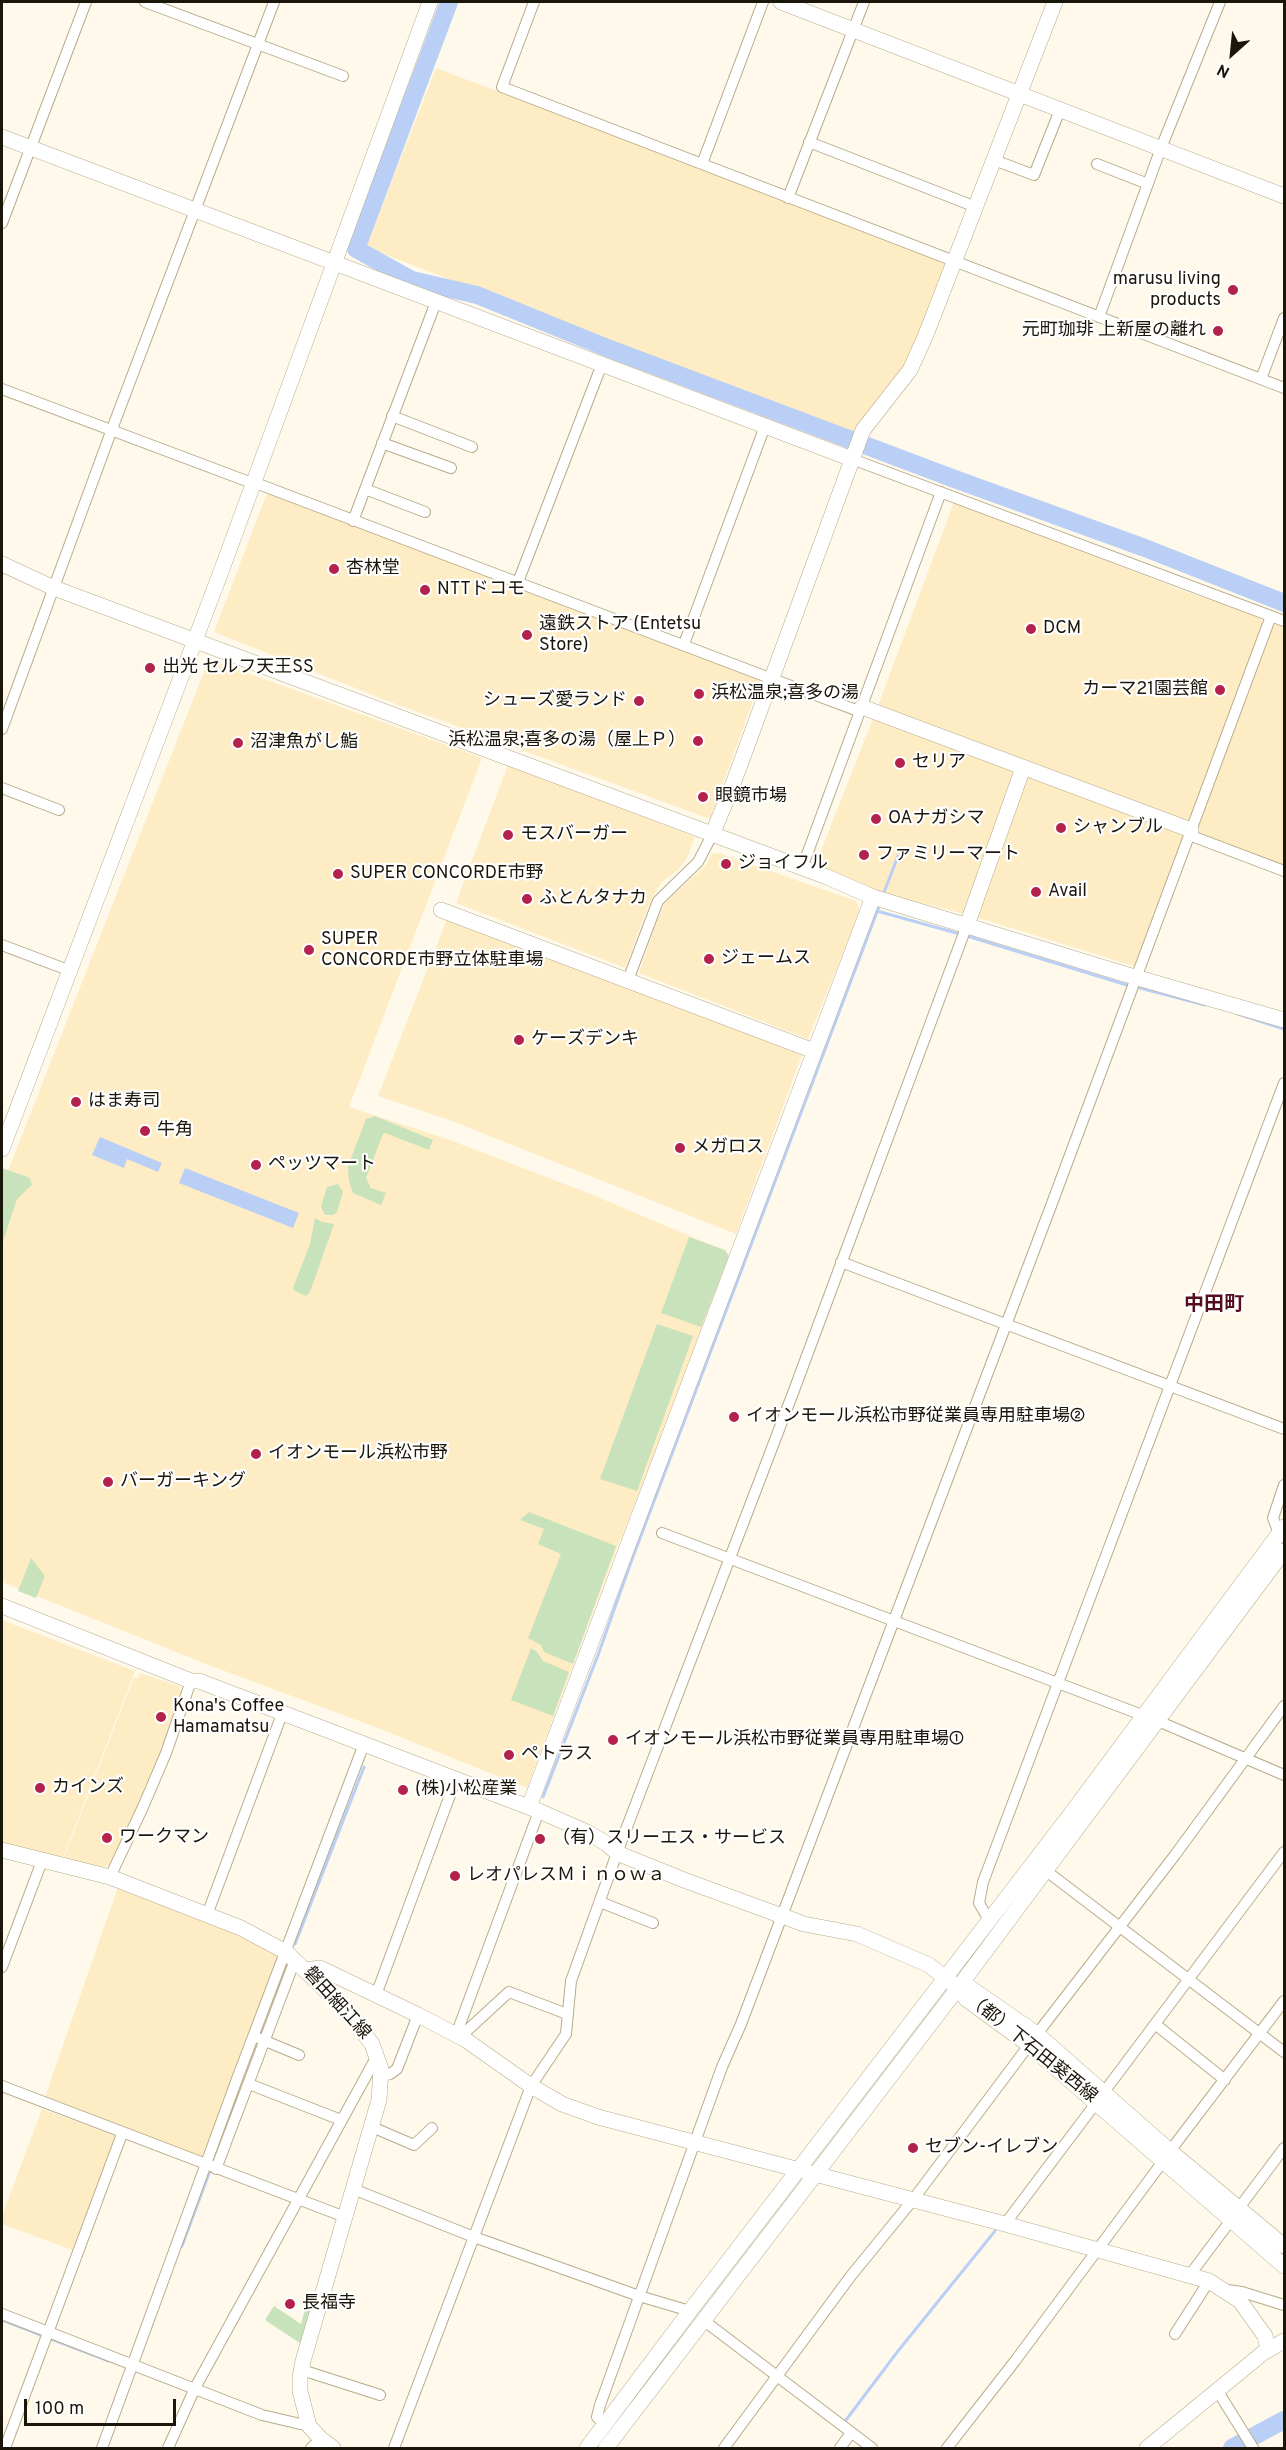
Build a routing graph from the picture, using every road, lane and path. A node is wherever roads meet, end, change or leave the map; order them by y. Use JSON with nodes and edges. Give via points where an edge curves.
{"nodes":[{"id":1,"x":86,"y":2,"type":"edge"},
{"id":2,"x":145,"y":2,"type":"edge"},
{"id":3,"x":274,"y":2,"type":"edge"},
{"id":4,"x":430,"y":2,"type":"edge"},
{"id":5,"x":534,"y":2,"type":"edge"},
{"id":6,"x":763,"y":2,"type":"edge"},
{"id":7,"x":781,"y":2,"type":"edge"},
{"id":8,"x":864,"y":2,"type":"edge"},
{"id":9,"x":1055,"y":2,"type":"edge"},
{"id":10,"x":1220,"y":2,"type":"edge"},
{"id":11,"x":854,"y":28,"type":"junction"},
{"id":12,"x":258,"y":44,"type":"junction"},
{"id":13,"x":343,"y":76,"type":"dead end"},
{"id":14,"x":1018,"y":94,"type":"junction"},
{"id":15,"x":1060,"y":110,"type":"junction"},
{"id":16,"x":2,"y":137,"type":"edge"},
{"id":17,"x":809,"y":142,"type":"junction"},
{"id":18,"x":30,"y":148,"type":"junction"},
{"id":19,"x":1161,"y":148,"type":"junction"},
{"id":20,"x":994,"y":160,"type":"junction"},
{"id":21,"x":702,"y":164,"type":"junction"},
{"id":22,"x":1097,"y":164,"type":"dead end"},
{"id":23,"x":1148,"y":184,"type":"junction"},
{"id":24,"x":1284,"y":196,"type":"edge"},
{"id":25,"x":788,"y":198,"type":"junction"},
{"id":26,"x":976,"y":207,"type":"junction"},
{"id":27,"x":195,"y":210,"type":"junction"},
{"id":28,"x":2,"y":223,"type":"edge"},
{"id":29,"x":954,"y":261,"type":"junction"},
{"id":30,"x":336,"y":264,"type":"junction"},
{"id":31,"x":436,"y":302,"type":"junction"},
{"id":32,"x":1099,"y":317,"type":"junction"},
{"id":33,"x":1284,"y":318,"type":"edge"},
{"id":34,"x":602,"y":364,"type":"junction"},
{"id":35,"x":1261,"y":378,"type":"junction"},
{"id":36,"x":2,"y":388,"type":"edge"},
{"id":37,"x":1284,"y":388,"type":"edge"},
{"id":38,"x":392,"y":416,"type":"junction"},
{"id":39,"x":765,"y":426,"type":"junction"},
{"id":40,"x":112,"y":429,"type":"junction"},
{"id":41,"x":382,"y":443,"type":"junction"},
{"id":42,"x":472,"y":447,"type":"dead end"},
{"id":43,"x":852,"y":459,"type":"junction"},
{"id":44,"x":451,"y":468,"type":"dead end"},
{"id":45,"x":257,"y":484,"type":"junction"},
{"id":46,"x":365,"y":489,"type":"junction"},
{"id":47,"x":941,"y":492,"type":"junction"},
{"id":48,"x":425,"y":512,"type":"dead end"},
{"id":49,"x":353,"y":520,"type":"junction"},
{"id":50,"x":2,"y":564,"type":"edge"},
{"id":51,"x":518,"y":582,"type":"junction"},
{"id":52,"x":54,"y":588,"type":"junction"},
{"id":53,"x":1271,"y":616,"type":"junction"},
{"id":54,"x":1284,"y":621,"type":"edge"},
{"id":55,"x":195,"y":641,"type":"junction"},
{"id":56,"x":684,"y":644,"type":"junction"},
{"id":57,"x":771,"y":677,"type":"junction"},
{"id":58,"x":862,"y":707,"type":"junction"},
{"id":59,"x":2,"y":729,"type":"edge"},
{"id":60,"x":1023,"y":768,"type":"junction"},
{"id":61,"x":2,"y":788,"type":"edge"},
{"id":62,"x":60,"y":810,"type":"dead end"},
{"id":63,"x":1190,"y":832,"type":"junction"},
{"id":64,"x":712,"y":835,"type":"junction"},
{"id":65,"x":802,"y":868,"type":"junction"},
{"id":66,"x":1284,"y":871,"type":"edge"},
{"id":67,"x":870,"y":903,"type":"junction"},
{"id":68,"x":441,"y":910,"type":"dead end"},
{"id":69,"x":967,"y":925,"type":"junction"},
{"id":70,"x":2,"y":945,"type":"edge"},
{"id":71,"x":68,"y":970,"type":"junction"},
{"id":72,"x":1136,"y":978,"type":"junction"},
{"id":73,"x":628,"y":980,"type":"junction"},
{"id":74,"x":1284,"y":1020,"type":"edge"},
{"id":75,"x":814,"y":1051,"type":"junction"},
{"id":76,"x":1284,"y":1083,"type":"edge"},
{"id":77,"x":2,"y":1149,"type":"edge"},
{"id":78,"x":840,"y":1262,"type":"junction"},
{"id":79,"x":1005,"y":1324,"type":"junction"},
{"id":80,"x":1169,"y":1386,"type":"junction"},
{"id":81,"x":1284,"y":1429,"type":"edge"},
{"id":82,"x":1284,"y":1485,"type":"edge"},
{"id":83,"x":1282,"y":1530,"type":"edge"},
{"id":84,"x":662,"y":1533,"type":"dead end"},
{"id":85,"x":1284,"y":1551,"type":"edge"},
{"id":86,"x":729,"y":1558,"type":"junction"},
{"id":87,"x":2,"y":1606,"type":"edge"},
{"id":88,"x":893,"y":1622,"type":"junction"},
{"id":89,"x":191,"y":1681,"type":"junction"},
{"id":90,"x":1056,"y":1683,"type":"junction"},
{"id":91,"x":1284,"y":1706,"type":"edge"},
{"id":92,"x":282,"y":1714,"type":"junction"},
{"id":93,"x":1151,"y":1719,"type":"junction"},
{"id":94,"x":364,"y":1744,"type":"junction"},
{"id":95,"x":1245,"y":1758,"type":"junction"},
{"id":96,"x":1284,"y":1775,"type":"edge"},
{"id":97,"x":456,"y":1779,"type":"junction"},
{"id":98,"x":534,"y":1809,"type":"junction"},
{"id":99,"x":2,"y":1850,"type":"edge"},
{"id":100,"x":1284,"y":1852,"type":"edge"},
{"id":101,"x":617,"y":1853,"type":"junction"},
{"id":102,"x":42,"y":1861,"type":"junction"},
{"id":103,"x":1045,"y":1870,"type":"junction"},
{"id":104,"x":110,"y":1877,"type":"junction"},
{"id":105,"x":600,"y":1902,"type":"junction"},
{"id":106,"x":207,"y":1915,"type":"junction"},
{"id":107,"x":781,"y":1916,"type":"junction"},
{"id":108,"x":989,"y":1920,"type":"junction"},
{"id":109,"x":653,"y":1923,"type":"dead end"},
{"id":110,"x":1120,"y":1927,"type":"junction"},
{"id":111,"x":296,"y":1961,"type":"junction"},
{"id":112,"x":2,"y":1967,"type":"edge"},
{"id":113,"x":944,"y":1978,"type":"junction"},
{"id":114,"x":1189,"y":1980,"type":"junction"},
{"id":115,"x":958,"y":1988,"type":"junction"},
{"id":116,"x":376,"y":1995,"type":"junction"},
{"id":117,"x":1284,"y":2001,"type":"edge"},
{"id":118,"x":567,"y":2014,"type":"junction"},
{"id":119,"x":418,"y":2015,"type":"junction"},
{"id":120,"x":1155,"y":2024,"type":"junction"},
{"id":121,"x":1261,"y":2033,"type":"junction"},
{"id":122,"x":458,"y":2036,"type":"junction"},
{"id":123,"x":260,"y":2039,"type":"junction"},
{"id":124,"x":1033,"y":2040,"type":"junction"},
{"id":125,"x":1284,"y":2052,"type":"edge"},
{"id":126,"x":300,"y":2055,"type":"dead end"},
{"id":127,"x":377,"y":2055,"type":"junction"},
{"id":128,"x":381,"y":2076,"type":"junction"},
{"id":129,"x":1225,"y":2080,"type":"junction"},
{"id":130,"x":249,"y":2084,"type":"junction"},
{"id":131,"x":2,"y":2086,"type":"edge"},
{"id":132,"x":531,"y":2086,"type":"junction"},
{"id":133,"x":1100,"y":2098,"type":"junction"},
{"id":134,"x":342,"y":2120,"type":"junction"},
{"id":135,"x":372,"y":2127,"type":"junction"},
{"id":136,"x":432,"y":2127,"type":"dead end"},
{"id":137,"x":122,"y":2134,"type":"junction"},
{"id":138,"x":695,"y":2144,"type":"junction"},
{"id":139,"x":1284,"y":2148,"type":"edge"},
{"id":140,"x":1167,"y":2156,"type":"junction"},
{"id":141,"x":211,"y":2167,"type":"junction"},
{"id":142,"x":806,"y":2173,"type":"junction"},
{"id":143,"x":353,"y":2189,"type":"junction"},
{"id":144,"x":298,"y":2200,"type":"junction"},
{"id":145,"x":912,"y":2201,"type":"junction"},
{"id":146,"x":1235,"y":2214,"type":"junction"},
{"id":147,"x":345,"y":2217,"type":"junction"},
{"id":148,"x":1005,"y":2224,"type":"junction"},
{"id":149,"x":474,"y":2237,"type":"junction"},
{"id":150,"x":1284,"y":2246,"type":"edge"},
{"id":151,"x":1096,"y":2250,"type":"junction"},
{"id":152,"x":1284,"y":2266,"type":"edge"},
{"id":153,"x":1189,"y":2276,"type":"junction"},
{"id":154,"x":1209,"y":2281,"type":"junction"},
{"id":155,"x":1226,"y":2290,"type":"junction"},
{"id":156,"x":639,"y":2296,"type":"junction"},
{"id":157,"x":1284,"y":2305,"type":"edge"},
{"id":158,"x":690,"y":2311,"type":"junction"},
{"id":159,"x":2,"y":2314,"type":"edge"},
{"id":160,"x":703,"y":2320,"type":"junction"},
{"id":161,"x":50,"y":2332,"type":"junction"},
{"id":162,"x":1175,"y":2334,"type":"dead end"},
{"id":163,"x":1284,"y":2341,"type":"edge"},
{"id":164,"x":1268,"y":2349,"type":"junction"},
{"id":165,"x":132,"y":2365,"type":"junction"},
{"id":166,"x":302,"y":2370,"type":"junction"},
{"id":167,"x":777,"y":2377,"type":"junction"},
{"id":168,"x":195,"y":2388,"type":"junction"},
{"id":169,"x":1217,"y":2390,"type":"junction"},
{"id":170,"x":380,"y":2394,"type":"dead end"},
{"id":171,"x":605,"y":2425,"type":"junction"},
{"id":172,"x":309,"y":2426,"type":"junction"},
{"id":173,"x":851,"y":2433,"type":"junction"},
{"id":174,"x":321,"y":2445,"type":"edge"},
{"id":175,"x":5,"y":2448,"type":"edge"},
{"id":176,"x":102,"y":2448,"type":"edge"},
{"id":177,"x":168,"y":2448,"type":"edge"},
{"id":178,"x":394,"y":2448,"type":"edge"},
{"id":179,"x":587,"y":2448,"type":"edge"},
{"id":180,"x":606,"y":2448,"type":"edge"},
{"id":181,"x":724,"y":2448,"type":"edge"},
{"id":182,"x":840,"y":2448,"type":"edge"},
{"id":183,"x":872,"y":2448,"type":"edge"},
{"id":184,"x":947,"y":2448,"type":"edge"},
{"id":185,"x":1147,"y":2448,"type":"edge"},
{"id":186,"x":1252,"y":2448,"type":"edge"}],
"edges":[{"from":1,"to":18,"type":"street"},
{"from":2,"to":12,"type":"street"},
{"from":3,"to":12,"type":"street"},
{"from":4,"to":30,"type":"street"},
{"from":5,"to":21,"type":"street","via":[[502,87]]},
{"from":6,"to":21,"type":"street"},
{"from":7,"to":11,"type":"street"},
{"from":8,"to":11,"type":"street"},
{"from":9,"to":14,"type":"street"},
{"from":10,"to":19,"type":"street"},
{"from":11,"to":14,"type":"street"},
{"from":11,"to":17,"type":"street"},
{"from":12,"to":13,"type":"street"},
{"from":12,"to":27,"type":"street"},
{"from":14,"to":15,"type":"street"},
{"from":14,"to":20,"type":"street"},
{"from":15,"to":19,"type":"street"},
{"from":15,"to":20,"type":"street","via":[[1034,175]]},
{"from":16,"to":18,"type":"street"},
{"from":17,"to":25,"type":"street"},
{"from":17,"to":26,"type":"street"},
{"from":18,"to":27,"type":"street"},
{"from":18,"to":28,"type":"street"},
{"from":19,"to":23,"type":"street"},
{"from":19,"to":24,"type":"street"},
{"from":20,"to":26,"type":"street"},
{"from":21,"to":25,"type":"street"},
{"from":22,"to":23,"type":"street"},
{"from":23,"to":32,"type":"street"},
{"from":25,"to":29,"type":"street"},
{"from":26,"to":29,"type":"street"},
{"from":27,"to":30,"type":"street"},
{"from":27,"to":40,"type":"street"},
{"from":29,"to":32,"type":"street"},
{"from":29,"to":43,"type":"street","via":[[914,363],[863,430]]},
{"from":30,"to":31,"type":"street"},
{"from":30,"to":45,"type":"street"},
{"from":31,"to":34,"type":"street"},
{"from":31,"to":38,"type":"street"},
{"from":32,"to":35,"type":"street"},
{"from":33,"to":35,"type":"street"},
{"from":34,"to":39,"type":"street"},
{"from":34,"to":51,"type":"street"},
{"from":35,"to":37,"type":"street"},
{"from":36,"to":40,"type":"street"},
{"from":38,"to":41,"type":"street"},
{"from":38,"to":42,"type":"street"},
{"from":39,"to":43,"type":"street"},
{"from":39,"to":56,"type":"street"},
{"from":40,"to":45,"type":"street"},
{"from":40,"to":52,"type":"street"},
{"from":41,"to":44,"type":"street"},
{"from":41,"to":46,"type":"street"},
{"from":43,"to":47,"type":"street"},
{"from":43,"to":57,"type":"street"},
{"from":45,"to":49,"type":"street"},
{"from":45,"to":55,"type":"street"},
{"from":46,"to":48,"type":"street"},
{"from":46,"to":49,"type":"street"},
{"from":47,"to":53,"type":"street"},
{"from":47,"to":58,"type":"street"},
{"from":49,"to":51,"type":"street"},
{"from":50,"to":52,"type":"street"},
{"from":51,"to":56,"type":"street"},
{"from":52,"to":55,"type":"street"},
{"from":52,"to":59,"type":"street"},
{"from":53,"to":54,"type":"street"},
{"from":53,"to":63,"type":"street"},
{"from":55,"to":64,"type":"street"},
{"from":55,"to":71,"type":"street"},
{"from":56,"to":57,"type":"street"},
{"from":57,"to":58,"type":"street","via":[[856,710]]},
{"from":57,"to":64,"type":"street"},
{"from":58,"to":60,"type":"street"},
{"from":58,"to":65,"type":"street"},
{"from":60,"to":63,"type":"street"},
{"from":60,"to":69,"type":"street"},
{"from":61,"to":62,"type":"street"},
{"from":63,"to":66,"type":"street"},
{"from":63,"to":72,"type":"street"},
{"from":64,"to":65,"type":"street"},
{"from":64,"to":73,"type":"street","via":[[698,862],[658,902]]},
{"from":65,"to":67,"type":"street","via":[[858,889]]},
{"from":67,"to":69,"type":"street"},
{"from":67,"to":75,"type":"street"},
{"from":68,"to":73,"type":"street"},
{"from":69,"to":72,"type":"street"},
{"from":69,"to":78,"type":"street"},
{"from":70,"to":71,"type":"street"},
{"from":71,"to":77,"type":"street"},
{"from":72,"to":74,"type":"street"},
{"from":72,"to":79,"type":"street"},
{"from":73,"to":75,"type":"street"},
{"from":75,"to":98,"type":"street"},
{"from":76,"to":80,"type":"street"},
{"from":78,"to":79,"type":"street"},
{"from":78,"to":86,"type":"street"},
{"from":79,"to":80,"type":"street"},
{"from":79,"to":88,"type":"street"},
{"from":80,"to":81,"type":"street"},
{"from":80,"to":90,"type":"street"},
{"from":82,"to":83,"type":"street","via":[[1273,1518]]},
{"from":83,"to":93,"type":"street"},
{"from":84,"to":86,"type":"street"},
{"from":85,"to":93,"type":"street"},
{"from":86,"to":88,"type":"street"},
{"from":86,"to":101,"type":"street"},
{"from":87,"to":89,"type":"street","name":"（都）下石田葵西線"},
{"from":88,"to":90,"type":"street"},
{"from":88,"to":107,"type":"street"},
{"from":89,"to":92,"type":"street","name":"（都）下石田葵西線","via":[[200,1681]]},
{"from":89,"to":104,"type":"street","via":[[166,1753]]},
{"from":90,"to":93,"type":"street"},
{"from":90,"to":108,"type":"street","via":[[983,1882],[979,1903]]},
{"from":91,"to":95,"type":"street"},
{"from":92,"to":94,"type":"street","name":"（都）下石田葵西線"},
{"from":92,"to":106,"type":"street"},
{"from":93,"to":95,"type":"street"},
{"from":93,"to":103,"type":"street"},
{"from":93,"to":108,"type":"street"},
{"from":94,"to":97,"type":"street","name":"（都）下石田葵西線"},
{"from":94,"to":111,"type":"street"},
{"from":95,"to":96,"type":"street"},
{"from":95,"to":110,"type":"street"},
{"from":97,"to":98,"type":"street","name":"（都）下石田葵西線"},
{"from":97,"to":116,"type":"street"},
{"from":98,"to":101,"type":"street","name":"（都）下石田葵西線","via":[[597,1837]]},
{"from":98,"to":122,"type":"street"},
{"from":99,"to":102,"type":"street","name":"磐田細江線"},
{"from":100,"to":114,"type":"street"},
{"from":101,"to":105,"type":"street"},
{"from":101,"to":107,"type":"street","name":"（都）下石田葵西線"},
{"from":102,"to":104,"type":"street","name":"磐田細江線"},
{"from":102,"to":112,"type":"street"},
{"from":103,"to":110,"type":"street"},
{"from":103,"to":115,"type":"street"},
{"from":104,"to":106,"type":"street","name":"磐田細江線"},
{"from":105,"to":109,"type":"street"},
{"from":105,"to":118,"type":"street","via":[[571,1981]]},
{"from":106,"to":111,"type":"street","name":"磐田細江線","via":[[241,1928]]},
{"from":107,"to":113,"type":"street","name":"（都）下石田葵西線","via":[[857,1934],[929,1965]]},
{"from":107,"to":138,"type":"street"},
{"from":108,"to":113,"type":"street"},
{"from":110,"to":114,"type":"street"},
{"from":110,"to":124,"type":"street"},
{"from":111,"to":116,"type":"street"},
{"from":111,"to":123,"type":"street"},
{"from":111,"to":127,"type":"street","name":"磐田細江線","via":[[348,2012]]},
{"from":113,"to":115,"type":"street","name":"（都）下石田葵西線"},
{"from":113,"to":142,"type":"street"},
{"from":114,"to":120,"type":"street"},
{"from":114,"to":121,"type":"street"},
{"from":115,"to":124,"type":"street","name":"（都）下石田葵西線","via":[[969,1988]]},
{"from":115,"to":142,"type":"street"},
{"from":116,"to":119,"type":"street"},
{"from":117,"to":121,"type":"street"},
{"from":118,"to":122,"type":"street","via":[[509,1992]]},
{"from":118,"to":132,"type":"street","via":[[566,2034]]},
{"from":119,"to":122,"type":"street"},
{"from":119,"to":128,"type":"street","via":[[397,2069]]},
{"from":120,"to":129,"type":"street"},
{"from":120,"to":133,"type":"street"},
{"from":121,"to":125,"type":"street"},
{"from":121,"to":129,"type":"street"},
{"from":122,"to":132,"type":"street"},
{"from":123,"to":126,"type":"street"},
{"from":123,"to":130,"type":"street"},
{"from":123,"to":141,"type":"street"},
{"from":124,"to":133,"type":"street","name":"（都）下石田葵西線"},
{"from":124,"to":145,"type":"street"},
{"from":127,"to":128,"type":"street","name":"磐田細江線"},
{"from":127,"to":134,"type":"street"},
{"from":128,"to":135,"type":"street","name":"磐田細江線"},
{"from":129,"to":140,"type":"street"},
{"from":130,"to":134,"type":"street"},
{"from":130,"to":141,"type":"street"},
{"from":131,"to":137,"type":"street"},
{"from":132,"to":138,"type":"street","via":[[571,2107]]},
{"from":132,"to":149,"type":"street"},
{"from":133,"to":140,"type":"street","name":"（都）下石田葵西線"},
{"from":133,"to":148,"type":"street"},
{"from":134,"to":144,"type":"street"},
{"from":135,"to":136,"type":"street","via":[[414,2145]]},
{"from":135,"to":143,"type":"street","name":"磐田細江線"},
{"from":137,"to":141,"type":"street"},
{"from":137,"to":161,"type":"street"},
{"from":138,"to":142,"type":"street"},
{"from":138,"to":156,"type":"street"},
{"from":139,"to":146,"type":"street"},
{"from":140,"to":146,"type":"street","name":"（都）下石田葵西線"},
{"from":140,"to":151,"type":"street"},
{"from":141,"to":144,"type":"street"},
{"from":141,"to":165,"type":"street"},
{"from":142,"to":145,"type":"street"},
{"from":142,"to":158,"type":"street"},
{"from":142,"to":160,"type":"street"},
{"from":143,"to":147,"type":"street","name":"磐田細江線"},
{"from":143,"to":149,"type":"street"},
{"from":144,"to":147,"type":"street"},
{"from":144,"to":168,"type":"street"},
{"from":145,"to":148,"type":"street"},
{"from":145,"to":167,"type":"street"},
{"from":146,"to":150,"type":"street","name":"（都）下石田葵西線"},
{"from":146,"to":152,"type":"street","name":"（都）下石田葵西線"},
{"from":146,"to":153,"type":"street"},
{"from":147,"to":166,"type":"street","name":"磐田細江線"},
{"from":148,"to":151,"type":"street"},
{"from":149,"to":156,"type":"street"},
{"from":149,"to":178,"type":"street"},
{"from":151,"to":153,"type":"street"},
{"from":151,"to":184,"type":"street"},
{"from":153,"to":154,"type":"street"},
{"from":154,"to":155,"type":"street"},
{"from":154,"to":162,"type":"street"},
{"from":155,"to":157,"type":"street"},
{"from":155,"to":164,"type":"street","via":[[1249,2312]]},
{"from":156,"to":158,"type":"street"},
{"from":156,"to":171,"type":"street","via":[[600,2405],[597,2417]]},
{"from":158,"to":171,"type":"street"},
{"from":159,"to":161,"type":"street"},
{"from":160,"to":167,"type":"street"},
{"from":160,"to":180,"type":"street"},
{"from":161,"to":165,"type":"street"},
{"from":161,"to":175,"type":"street"},
{"from":163,"to":164,"type":"street"},
{"from":164,"to":169,"type":"street"},
{"from":165,"to":168,"type":"street"},
{"from":165,"to":176,"type":"street"},
{"from":166,"to":170,"type":"street"},
{"from":166,"to":172,"type":"street","name":"磐田細江線","via":[[300,2391]]},
{"from":167,"to":173,"type":"street"},
{"from":167,"to":181,"type":"street"},
{"from":168,"to":172,"type":"street","via":[[262,2415]]},
{"from":168,"to":177,"type":"street"},
{"from":169,"to":185,"type":"street"},
{"from":169,"to":186,"type":"street"},
{"from":171,"to":179,"type":"street"},
{"from":172,"to":174,"type":"street","name":"磐田細江線"},
{"from":173,"to":182,"type":"street"},
{"from":173,"to":183,"type":"street"}]}
